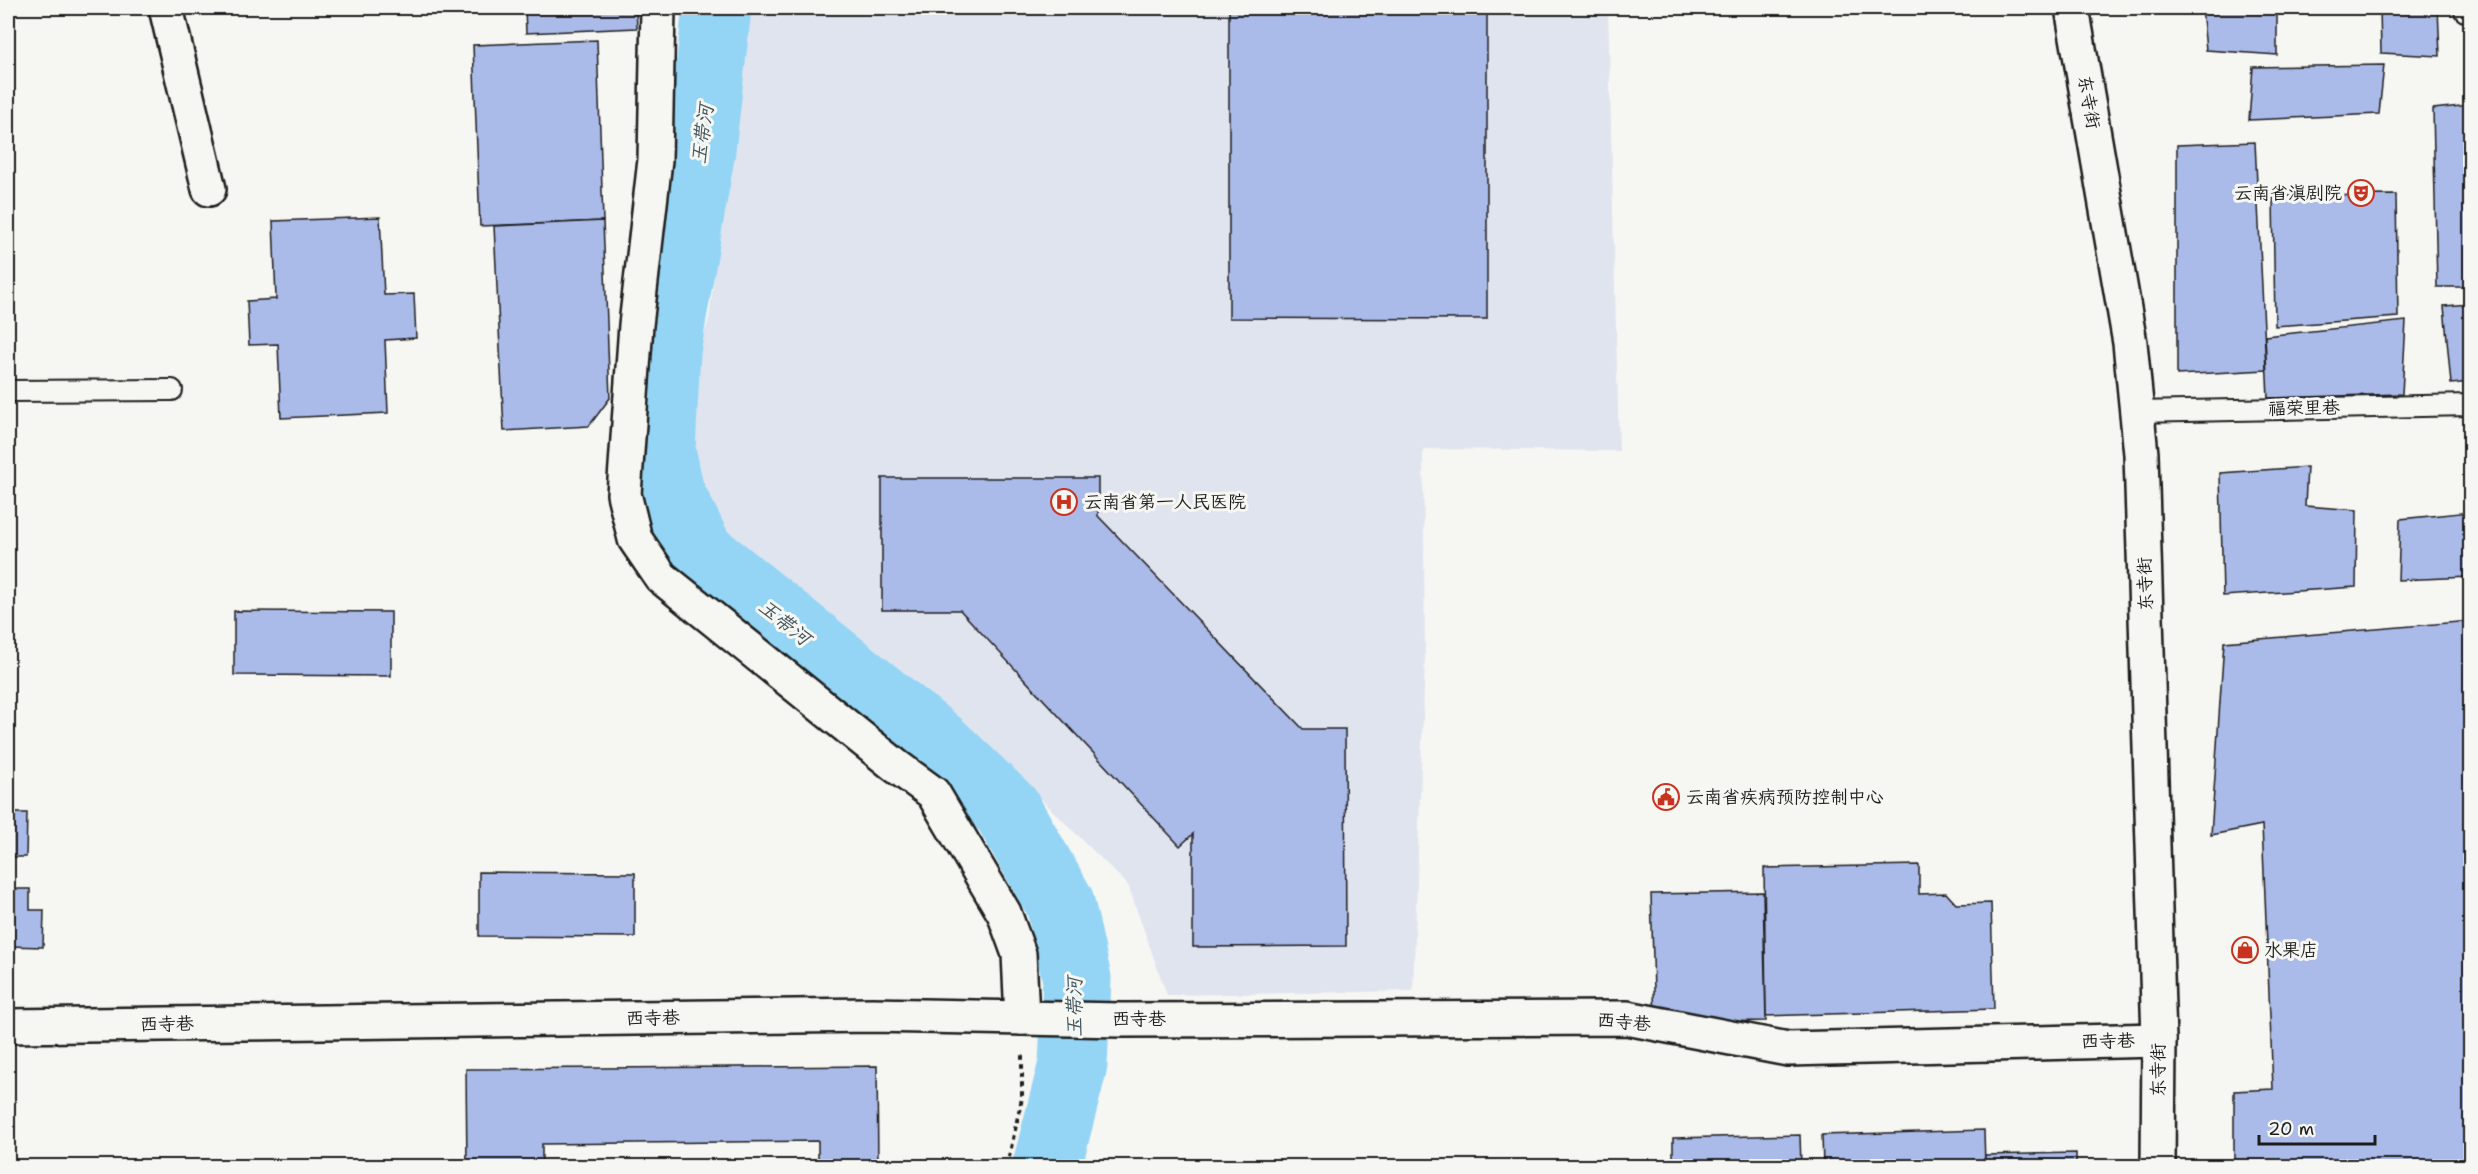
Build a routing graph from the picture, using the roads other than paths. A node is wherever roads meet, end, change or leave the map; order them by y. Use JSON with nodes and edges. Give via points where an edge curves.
{"nodes":[{"id":1,"x":166,"y":8,"type":"edge"},
{"id":2,"x":658,"y":8,"type":"edge"},
{"id":3,"x":2072,"y":8,"type":"edge"},
{"id":4,"x":209,"y":189,"type":"dead end"},
{"id":5,"x":172,"y":390,"type":"dead end"},
{"id":6,"x":8,"y":391,"type":"edge"},
{"id":7,"x":2470,"y":405,"type":"edge"},
{"id":8,"x":2137,"y":412,"type":"junction"},
{"id":9,"x":1022,"y":1018,"type":"junction"},
{"id":10,"x":8,"y":1026,"type":"edge"},
{"id":11,"x":2159,"y":1040,"type":"junction"},
{"id":12,"x":2158,"y":1167,"type":"edge"}],
"edges":[{"from":1,"to":4,"type":"street"},
{"from":2,"to":9,"type":"street","via":[[654,160],[636,325],[624,494],[635,539],[661,577],[933,793],[1004,913],[1019,954]]},
{"from":3,"to":8,"type":"street","name":"东寺街","via":[[2130,344]]},
{"from":5,"to":6,"type":"lane"},
{"from":7,"to":8,"type":"lane","name":"福荣里巷"},
{"from":8,"to":11,"type":"street","name":"东寺街","via":[[2142,466]]},
{"from":9,"to":10,"type":"street","name":"西寺巷","via":[[872,1015]]},
{"from":9,"to":11,"type":"street","name":"西寺巷","via":[[1627,1018],[1788,1049]]},
{"from":11,"to":12,"type":"street","name":"东寺街"}]}
